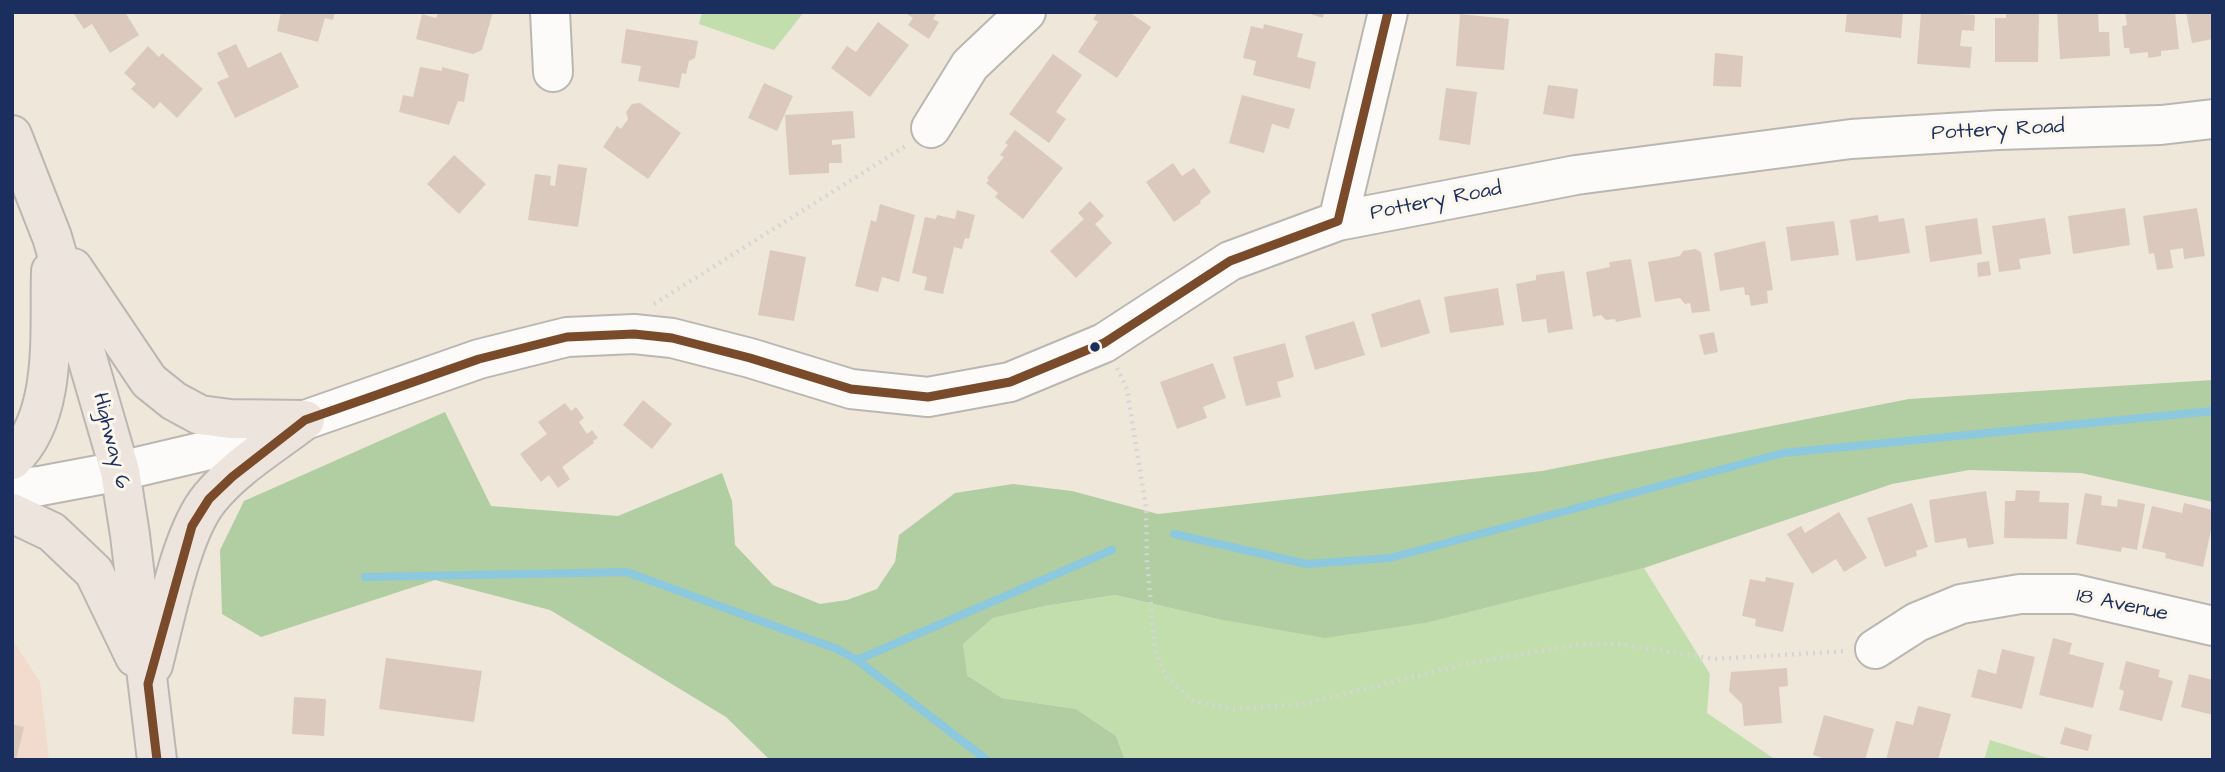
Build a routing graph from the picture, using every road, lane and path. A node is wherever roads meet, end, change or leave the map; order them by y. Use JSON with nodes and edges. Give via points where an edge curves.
{"nodes":[{"id":1,"x":550,"y":12,"type":"edge"},
{"id":2,"x":1026,"y":12,"type":"edge"},
{"id":3,"x":1388,"y":12,"type":"edge"},
{"id":4,"x":553,"y":72,"type":"dead end"},
{"id":5,"x":2213,"y":118,"type":"edge"},
{"id":6,"x":931,"y":128,"type":"joint"},
{"id":7,"x":12,"y":135,"type":"edge"},
{"id":8,"x":1338,"y":220,"type":"junction"},
{"id":9,"x":52,"y":237,"type":"junction"},
{"id":10,"x":634,"y":334,"type":"junction"},
{"id":11,"x":1104,"y":343,"type":"junction"},
{"id":12,"x":305,"y":420,"type":"junction"},
{"id":13,"x":12,"y":460,"type":"edge"},
{"id":14,"x":120,"y":471,"type":"junction"},
{"id":15,"x":12,"y":489,"type":"edge"},
{"id":16,"x":12,"y":513,"type":"edge"},
{"id":17,"x":2213,"y":626,"type":"edge"},
{"id":18,"x":1875,"y":649,"type":"joint"},
{"id":19,"x":148,"y":684,"type":"junction"},
{"id":20,"x":157,"y":760,"type":"edge"}],
"edges":[{"from":1,"to":4,"type":"street"},
{"from":2,"to":6,"type":"street","via":[[970,65]]},
{"from":3,"to":8,"type":"street"},
{"from":5,"to":8,"type":"street","name":"Pottery Road","via":[[2161,125],[1851,139],[1576,175]]},
{"from":6,"to":10,"type":"path","via":[[636,315]]},
{"from":7,"to":9,"type":"main road","name":"Highway 6"},
{"from":8,"to":11,"type":"street","name":"Pottery Road","via":[[1230,261]]},
{"from":9,"to":12,"type":"main road","via":[[149,381],[174,401],[200,415],[220,418]]},
{"from":9,"to":13,"type":"main road","via":[[48,382],[31,438]]},
{"from":9,"to":14,"type":"main road","name":"Highway 6"},
{"from":10,"to":11,"type":"street","name":"Pottery Road","via":[[672,338],[850,389],[928,397],[1010,382]]},
{"from":10,"to":12,"type":"street","name":"Pottery Road","via":[[567,337],[479,359]]},
{"from":11,"to":18,"type":"path","via":[[1127,389],[1146,508],[1155,649],[1166,677],[1194,701],[1234,709],[1304,704],[1465,664],[1580,644],[1628,645],[1714,659]]},
{"from":12,"to":14,"type":"street","name":"Pottery Road"},
{"from":12,"to":19,"type":"main road","via":[[232,477],[209,499],[192,526]]},
{"from":14,"to":15,"type":"street","name":"Pottery Road"},
{"from":14,"to":19,"type":"main road","name":"Highway 6"},
{"from":16,"to":19,"type":"main road","via":[[52,533],[94,572]]},
{"from":17,"to":18,"type":"street","name":"18 Avenue","via":[[2075,594],[2020,594],[1961,604],[1917,622]]},
{"from":19,"to":20,"type":"main road","name":"Highway 6"}]}
